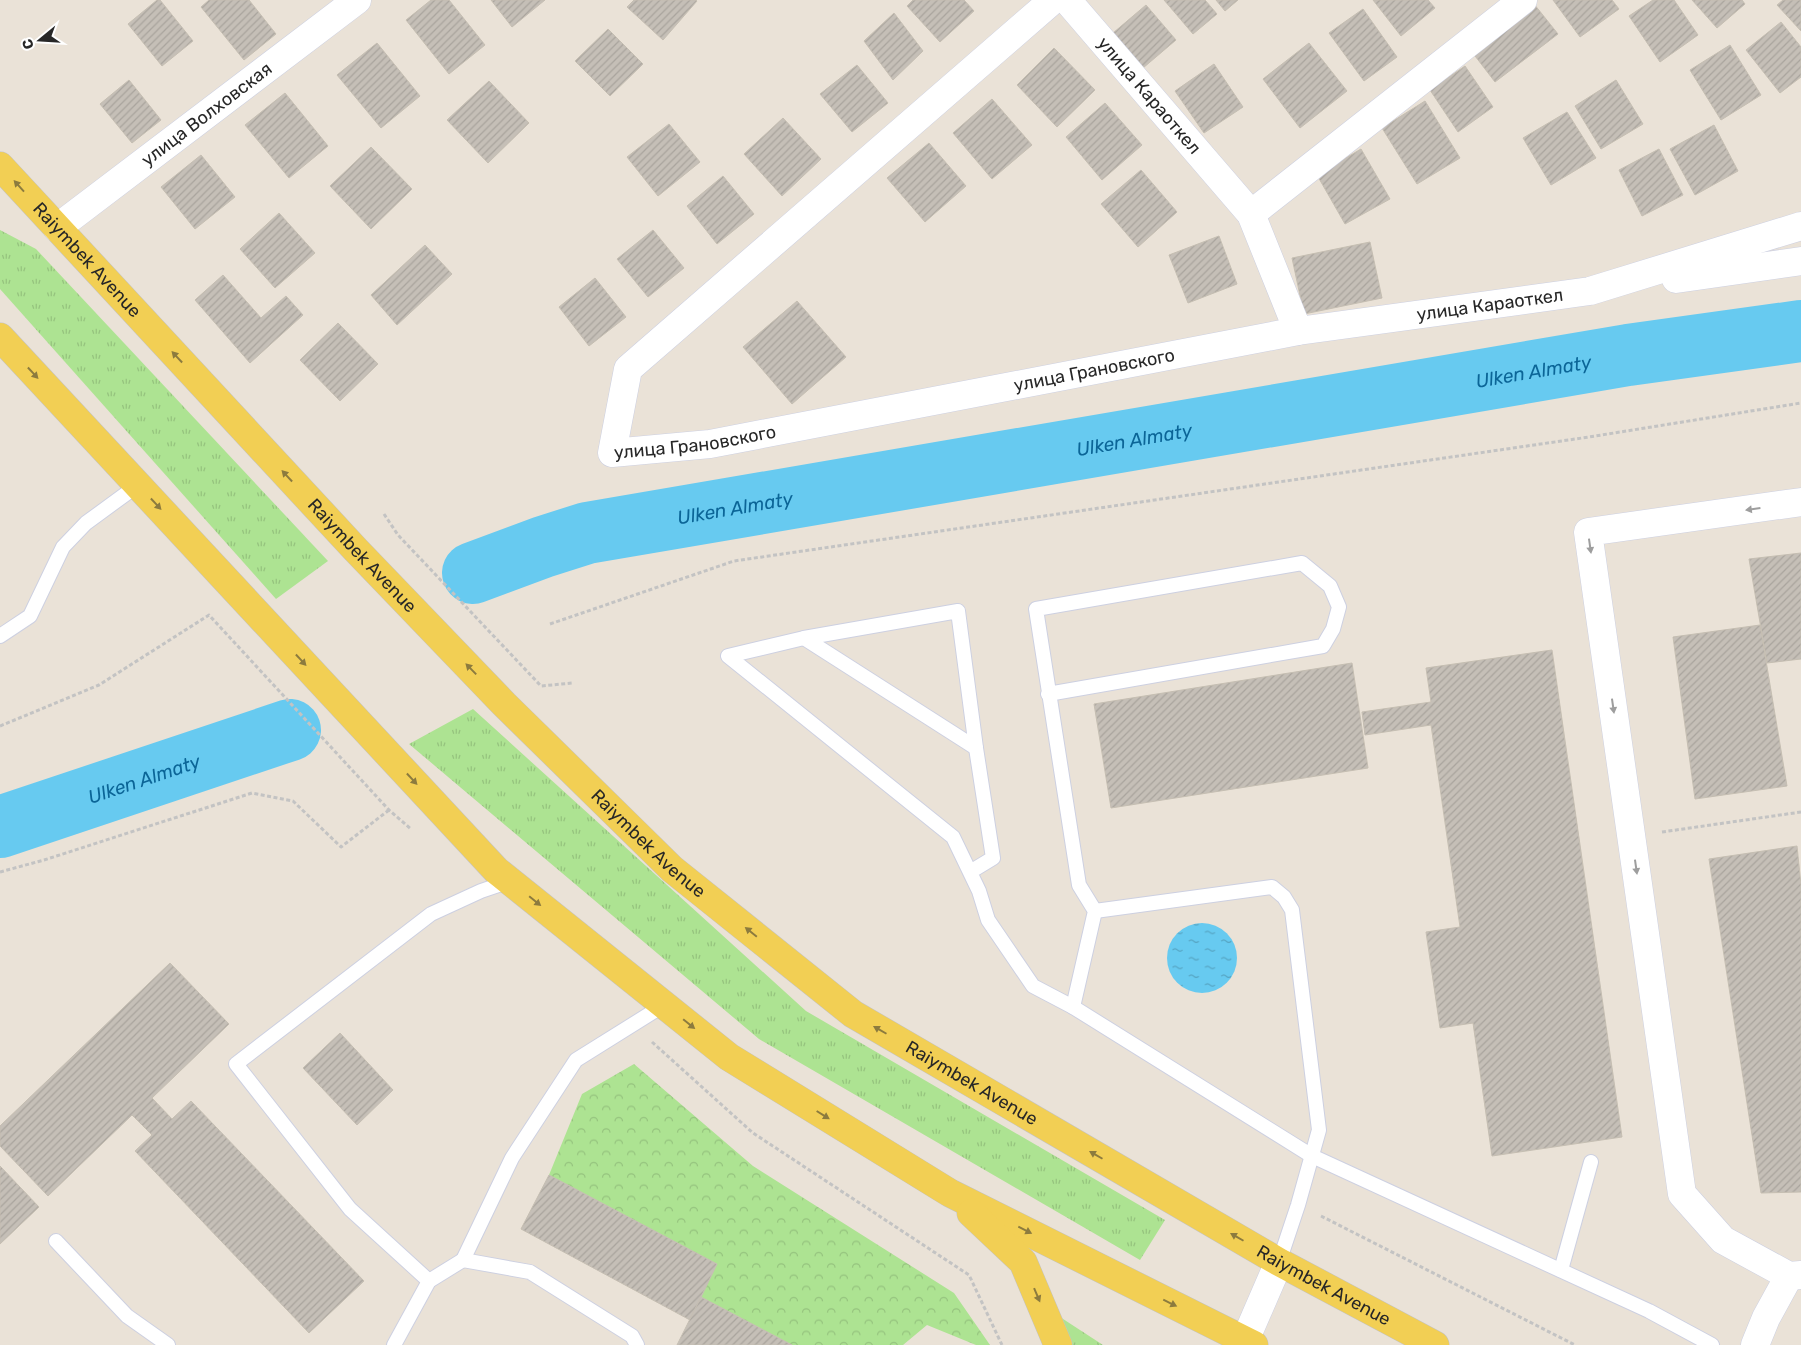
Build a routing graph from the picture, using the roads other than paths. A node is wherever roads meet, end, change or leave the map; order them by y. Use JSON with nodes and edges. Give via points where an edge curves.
{"nodes":[{"id":1,"x":357,"y":0,"type":"edge"},
{"id":2,"x":1053,"y":0,"type":"edge"},
{"id":3,"x":1067,"y":0,"type":"edge"},
{"id":4,"x":1523,"y":0,"type":"edge"},
{"id":5,"x":0,"y":166,"type":"edge"},
{"id":6,"x":1251,"y":214,"type":"junction"},
{"id":7,"x":1801,"y":226,"type":"edge"},
{"id":8,"x":57,"y":228,"type":"junction"},
{"id":9,"x":1801,"y":261,"type":"edge"},
{"id":10,"x":1590,"y":291,"type":"junction"},
{"id":11,"x":1298,"y":331,"type":"junction"},
{"id":12,"x":0,"y":337,"type":"edge"},
{"id":13,"x":138,"y":485,"type":"junction"},
{"id":14,"x":1801,"y":502,"type":"edge"},
{"id":15,"x":0,"y":636,"type":"edge"},
{"id":16,"x":804,"y":638,"type":"junction"},
{"id":17,"x":1048,"y":694,"type":"junction"},
{"id":18,"x":976,"y":748,"type":"junction"},
{"id":19,"x":970,"y":872,"type":"junction"},
{"id":20,"x":503,"y":876,"type":"junction"},
{"id":21,"x":1095,"y":911,"type":"junction"},
{"id":22,"x":664,"y":1005,"type":"junction"},
{"id":23,"x":1073,"y":1007,"type":"junction"},
{"id":24,"x":1312,"y":1156,"type":"junction"},
{"id":25,"x":1591,"y":1162,"type":"dead end"},
{"id":26,"x":950,"y":1193,"type":"junction"},
{"id":27,"x":56,"y":1241,"type":"dead end"},
{"id":28,"x":463,"y":1260,"type":"junction"},
{"id":29,"x":1279,"y":1262,"type":"junction"},
{"id":30,"x":1561,"y":1270,"type":"junction"},
{"id":31,"x":1795,"y":1276,"type":"edge"},
{"id":32,"x":429,"y":1281,"type":"junction"},
{"id":33,"x":1247,"y":1344,"type":"edge"},
{"id":34,"x":168,"y":1345,"type":"edge"},
{"id":35,"x":394,"y":1345,"type":"edge"},
{"id":36,"x":637,"y":1345,"type":"edge"},
{"id":37,"x":1058,"y":1345,"type":"edge"},
{"id":38,"x":1435,"y":1345,"type":"edge"},
{"id":39,"x":1712,"y":1345,"type":"edge"},
{"id":40,"x":1755,"y":1345,"type":"edge"}],
"edges":[{"from":1,"to":8,"type":"street","name":"улица Волховская"},
{"from":2,"to":11,"type":"street","name":"улица Грановского","via":[[628,369],[612,454],[710,444]]},
{"from":3,"to":6,"type":"street","name":"улица Караоткел"},
{"from":4,"to":6,"type":"street"},
{"from":8,"to":5,"type":"main road","name":"Raiymbek Avenue","one_way":true},
{"from":6,"to":11,"type":"street","name":"улица Караоткел"},
{"from":7,"to":10,"type":"street","name":"улица Караоткел"},
{"from":29,"to":8,"type":"main road","name":"Raiymbek Avenue","one_way":true,"via":[[853,1014],[672,869],[504,704]]},
{"from":9,"to":10,"type":"street"},
{"from":10,"to":11,"type":"street","name":"улица Караоткел"},
{"from":12,"to":13,"type":"main road","one_way":true},
{"from":13,"to":15,"type":"lane","via":[[86,523],[63,547],[30,616]]},
{"from":13,"to":20,"type":"main road","one_way":true},
{"from":14,"to":31,"type":"street","one_way":true,"via":[[1588,532],[1682,1194],[1723,1240]]},
{"from":16,"to":18,"type":"lane"},
{"from":16,"to":18,"type":"lane","via":[[958,611]]},
{"from":16,"to":19,"type":"lane","via":[[728,656],[953,837]]},
{"from":17,"to":17,"type":"lane","via":[[1036,609],[1302,563],[1330,586],[1339,607],[1333,629],[1323,646]]},
{"from":17,"to":21,"type":"lane","via":[[1079,885]]},
{"from":18,"to":19,"type":"lane","via":[[993,858]]},
{"from":19,"to":23,"type":"lane","via":[[988,920],[1033,986]]},
{"from":20,"to":22,"type":"main road","one_way":true},
{"from":20,"to":32,"type":"lane","via":[[481,891],[431,914],[236,1064],[350,1209]]},
{"from":21,"to":23,"type":"lane"},
{"from":21,"to":24,"type":"lane","via":[[1272,887],[1284,897],[1292,910],[1319,1130]]},
{"from":22,"to":26,"type":"main road","one_way":true,"via":[[729,1057]]},
{"from":22,"to":28,"type":"lane","via":[[576,1060],[512,1158]]},
{"from":23,"to":24,"type":"lane"},
{"from":24,"to":29,"type":"lane"},
{"from":24,"to":30,"type":"lane"},
{"from":25,"to":30,"type":"lane"},
{"from":26,"to":33,"type":"main road","one_way":true},
{"from":26,"to":37,"type":"main road","one_way":true,"via":[[1023,1262]]},
{"from":27,"to":34,"type":"lane","via":[[127,1316]]},
{"from":28,"to":32,"type":"lane"},
{"from":28,"to":36,"type":"lane","via":[[530,1272],[632,1336]]},
{"from":29,"to":33,"type":"street"},
{"from":29,"to":38,"type":"main road","name":"Raiymbek Avenue"},
{"from":30,"to":39,"type":"lane"},
{"from":31,"to":40,"type":"street","via":[[1766,1318]]},
{"from":32,"to":35,"type":"lane"}]}
